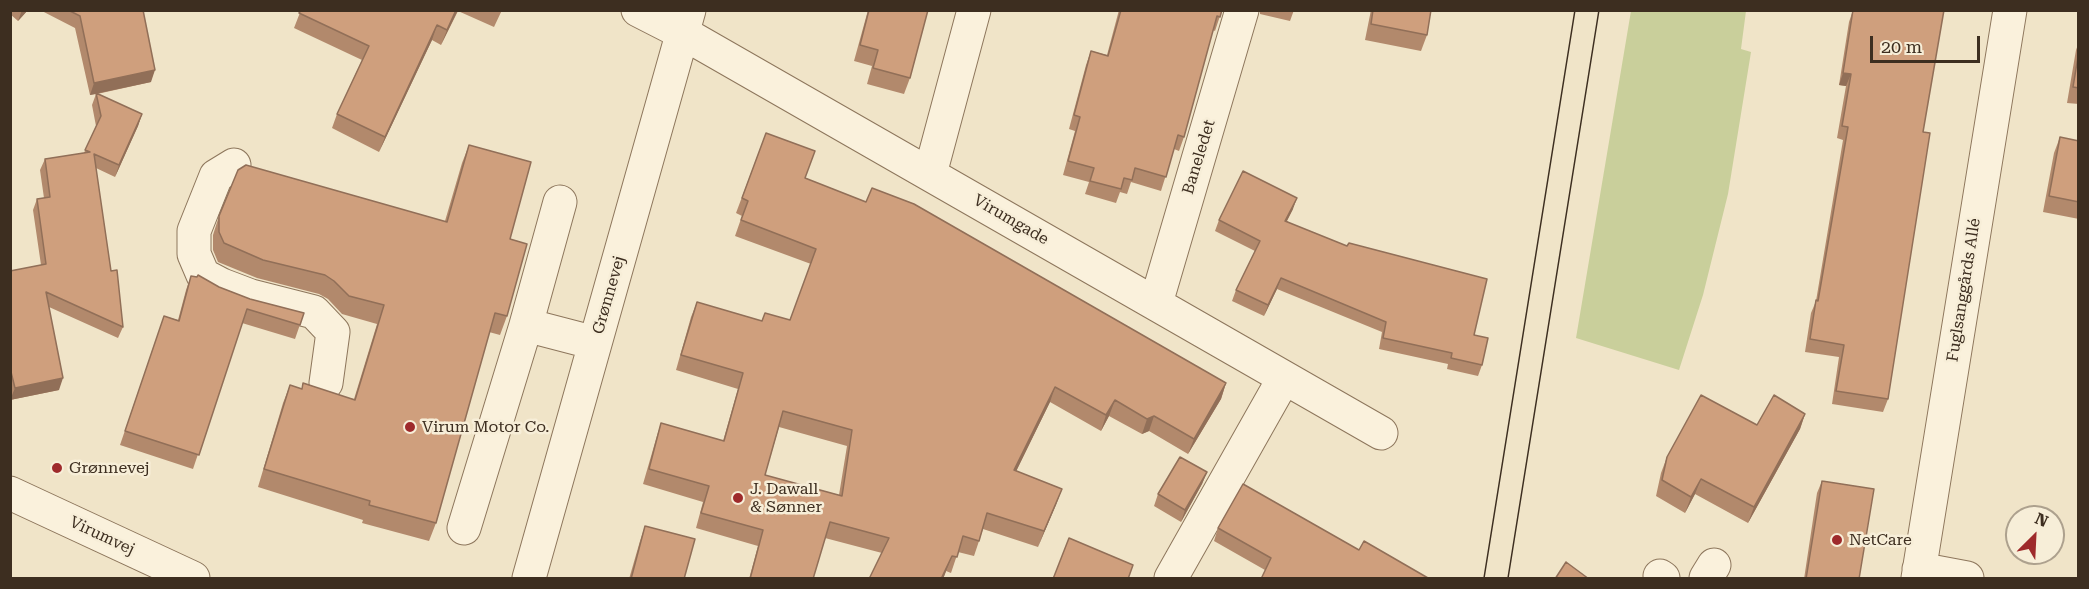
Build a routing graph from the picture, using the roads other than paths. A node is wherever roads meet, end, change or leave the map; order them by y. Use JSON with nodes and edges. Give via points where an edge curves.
{"nodes":[{"id":1,"x":638,"y":10,"type":"edge"},
{"id":2,"x":974,"y":10,"type":"edge"},
{"id":3,"x":1242,"y":10,"type":"edge"},
{"id":4,"x":2010,"y":10,"type":"edge"},
{"id":5,"x":686,"y":22,"type":"edge"},
{"id":6,"x":234,"y":165,"type":"dead end"},
{"id":7,"x":930,"y":174,"type":"junction"},
{"id":8,"x":560,"y":202,"type":"dead end"},
{"id":9,"x":1156,"y":303,"type":"junction"},
{"id":10,"x":525,"y":325,"type":"junction"},
{"id":11,"x":596,"y":342,"type":"junction"},
{"id":12,"x":1284,"y":378,"type":"junction"},
{"id":13,"x":326,"y":383,"type":"dead end"},
{"id":14,"x":1381,"y":433,"type":"dead end"},
{"id":15,"x":10,"y":493,"type":"edge"},
{"id":16,"x":464,"y":528,"type":"dead end"},
{"id":17,"x":1918,"y":574,"type":"edge"},
{"id":18,"x":192,"y":578,"type":"edge"},
{"id":19,"x":529,"y":579,"type":"edge"},
{"id":20,"x":1171,"y":579,"type":"edge"},
{"id":21,"x":1967,"y":579,"type":"edge"}],
"edges":[{"from":1,"to":5,"type":"street","name":"Virumgade"},
{"from":2,"to":7,"type":"street"},
{"from":3,"to":9,"type":"street","name":"Baneledet"},
{"from":4,"to":17,"type":"street","name":"Fuglsanggårds Allé"},
{"from":5,"to":7,"type":"street","name":"Virumgade"},
{"from":5,"to":11,"type":"street","name":"Grønnevej"},
{"from":6,"to":13,"type":"street","via":[[216,176],[194,231],[194,254],[203,275],[222,285],[314,312],[333,332]]},
{"from":7,"to":9,"type":"street","name":"Virumgade"},
{"from":8,"to":10,"type":"street"},
{"from":9,"to":12,"type":"street","name":"Virumgade"},
{"from":10,"to":11,"type":"street"},
{"from":10,"to":16,"type":"street"},
{"from":11,"to":19,"type":"street","name":"Grønnevej"},
{"from":12,"to":14,"type":"street","name":"Virumgade"},
{"from":12,"to":20,"type":"street"},
{"from":15,"to":18,"type":"street","name":"Virumvej"},
{"from":17,"to":21,"type":"street","name":"Fuglsanggårds Allé"}]}
